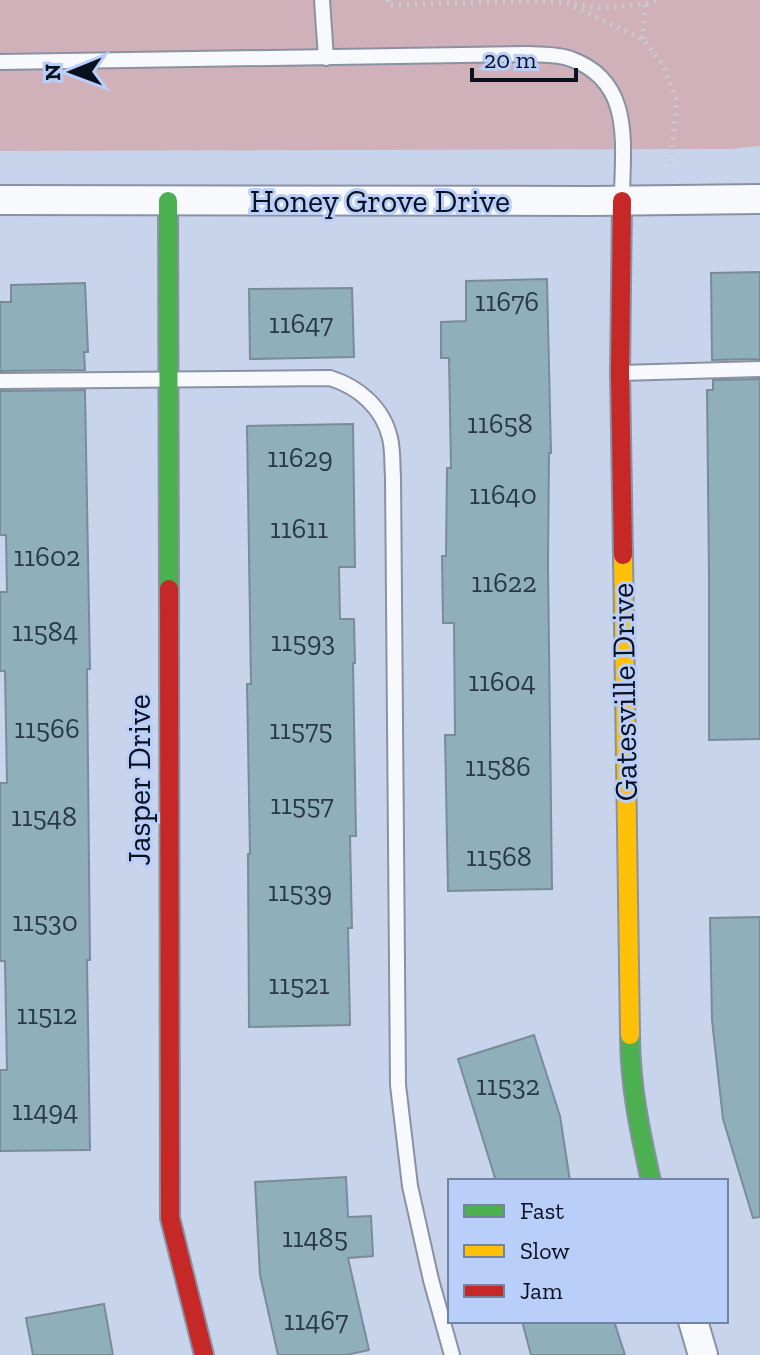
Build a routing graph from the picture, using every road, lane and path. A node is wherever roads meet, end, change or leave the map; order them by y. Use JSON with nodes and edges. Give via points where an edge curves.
{"nodes":[{"id":1,"x":322,"y":0,"type":"edge"},
{"id":2,"x":388,"y":0,"type":"edge"},
{"id":3,"x":659,"y":0,"type":"edge"},
{"id":4,"x":510,"y":1,"type":"edge"},
{"id":5,"x":442,"y":2,"type":"edge"},
{"id":6,"x":567,"y":3,"type":"junction"},
{"id":7,"x":645,"y":4,"type":"junction"},
{"id":8,"x":643,"y":39,"type":"junction"},
{"id":9,"x":326,"y":58,"type":"junction"},
{"id":10,"x":0,"y":62,"type":"edge"},
{"id":11,"x":670,"y":164,"type":"dead end"},
{"id":12,"x":760,"y":199,"type":"edge"},
{"id":13,"x":0,"y":200,"type":"edge"},
{"id":14,"x":168,"y":201,"type":"junction"},
{"id":15,"x":622,"y":201,"type":"junction"},
{"id":16,"x":760,"y":369,"type":"edge"},
{"id":17,"x":620,"y":373,"type":"junction"},
{"id":18,"x":168,"y":379,"type":"junction"},
{"id":19,"x":0,"y":381,"type":"edge"},
{"id":20,"x":651,"y":1179,"type":"edge"},
{"id":21,"x":694,"y":1323,"type":"edge"},
{"id":22,"x":204,"y":1355,"type":"edge"},
{"id":23,"x":452,"y":1355,"type":"edge"},
{"id":24,"x":703,"y":1355,"type":"edge"}],
"edges":[{"from":1,"to":9,"type":"lane"},
{"from":2,"to":5,"type":"path","via":[[388,5]]},
{"from":3,"to":7,"type":"path"},
{"from":4,"to":5,"type":"path"},
{"from":4,"to":6,"type":"path"},
{"from":6,"to":7,"type":"path","via":[[600,8]]},
{"from":6,"to":8,"type":"path"},
{"from":7,"to":8,"type":"path"},
{"from":8,"to":11,"type":"path","via":[[663,65],[677,101]]},
{"from":9,"to":10,"type":"lane"},
{"from":9,"to":15,"type":"lane","via":[[569,58],[591,69],[619,105]]},
{"from":12,"to":15,"type":"street","name":"Honey Grove Drive"},
{"from":13,"to":14,"type":"street","name":"Honey Grove Drive"},
{"from":14,"to":15,"type":"street","name":"Honey Grove Drive"},
{"from":14,"to":18,"type":"street","name":"Jasper Drive"},
{"from":15,"to":17,"type":"street","name":"Gatesville Drive"},
{"from":16,"to":17,"type":"lane"},
{"from":17,"to":20,"type":"street","name":"Gatesville Drive","via":[[630,1064]]},
{"from":18,"to":19,"type":"lane"},
{"from":18,"to":22,"type":"street","name":"Jasper Drive","via":[[170,1218]]},
{"from":18,"to":23,"type":"lane","via":[[330,378],[362,394],[378,411],[390,438],[398,1085],[410,1186]]},
{"from":21,"to":24,"type":"street"}]}
